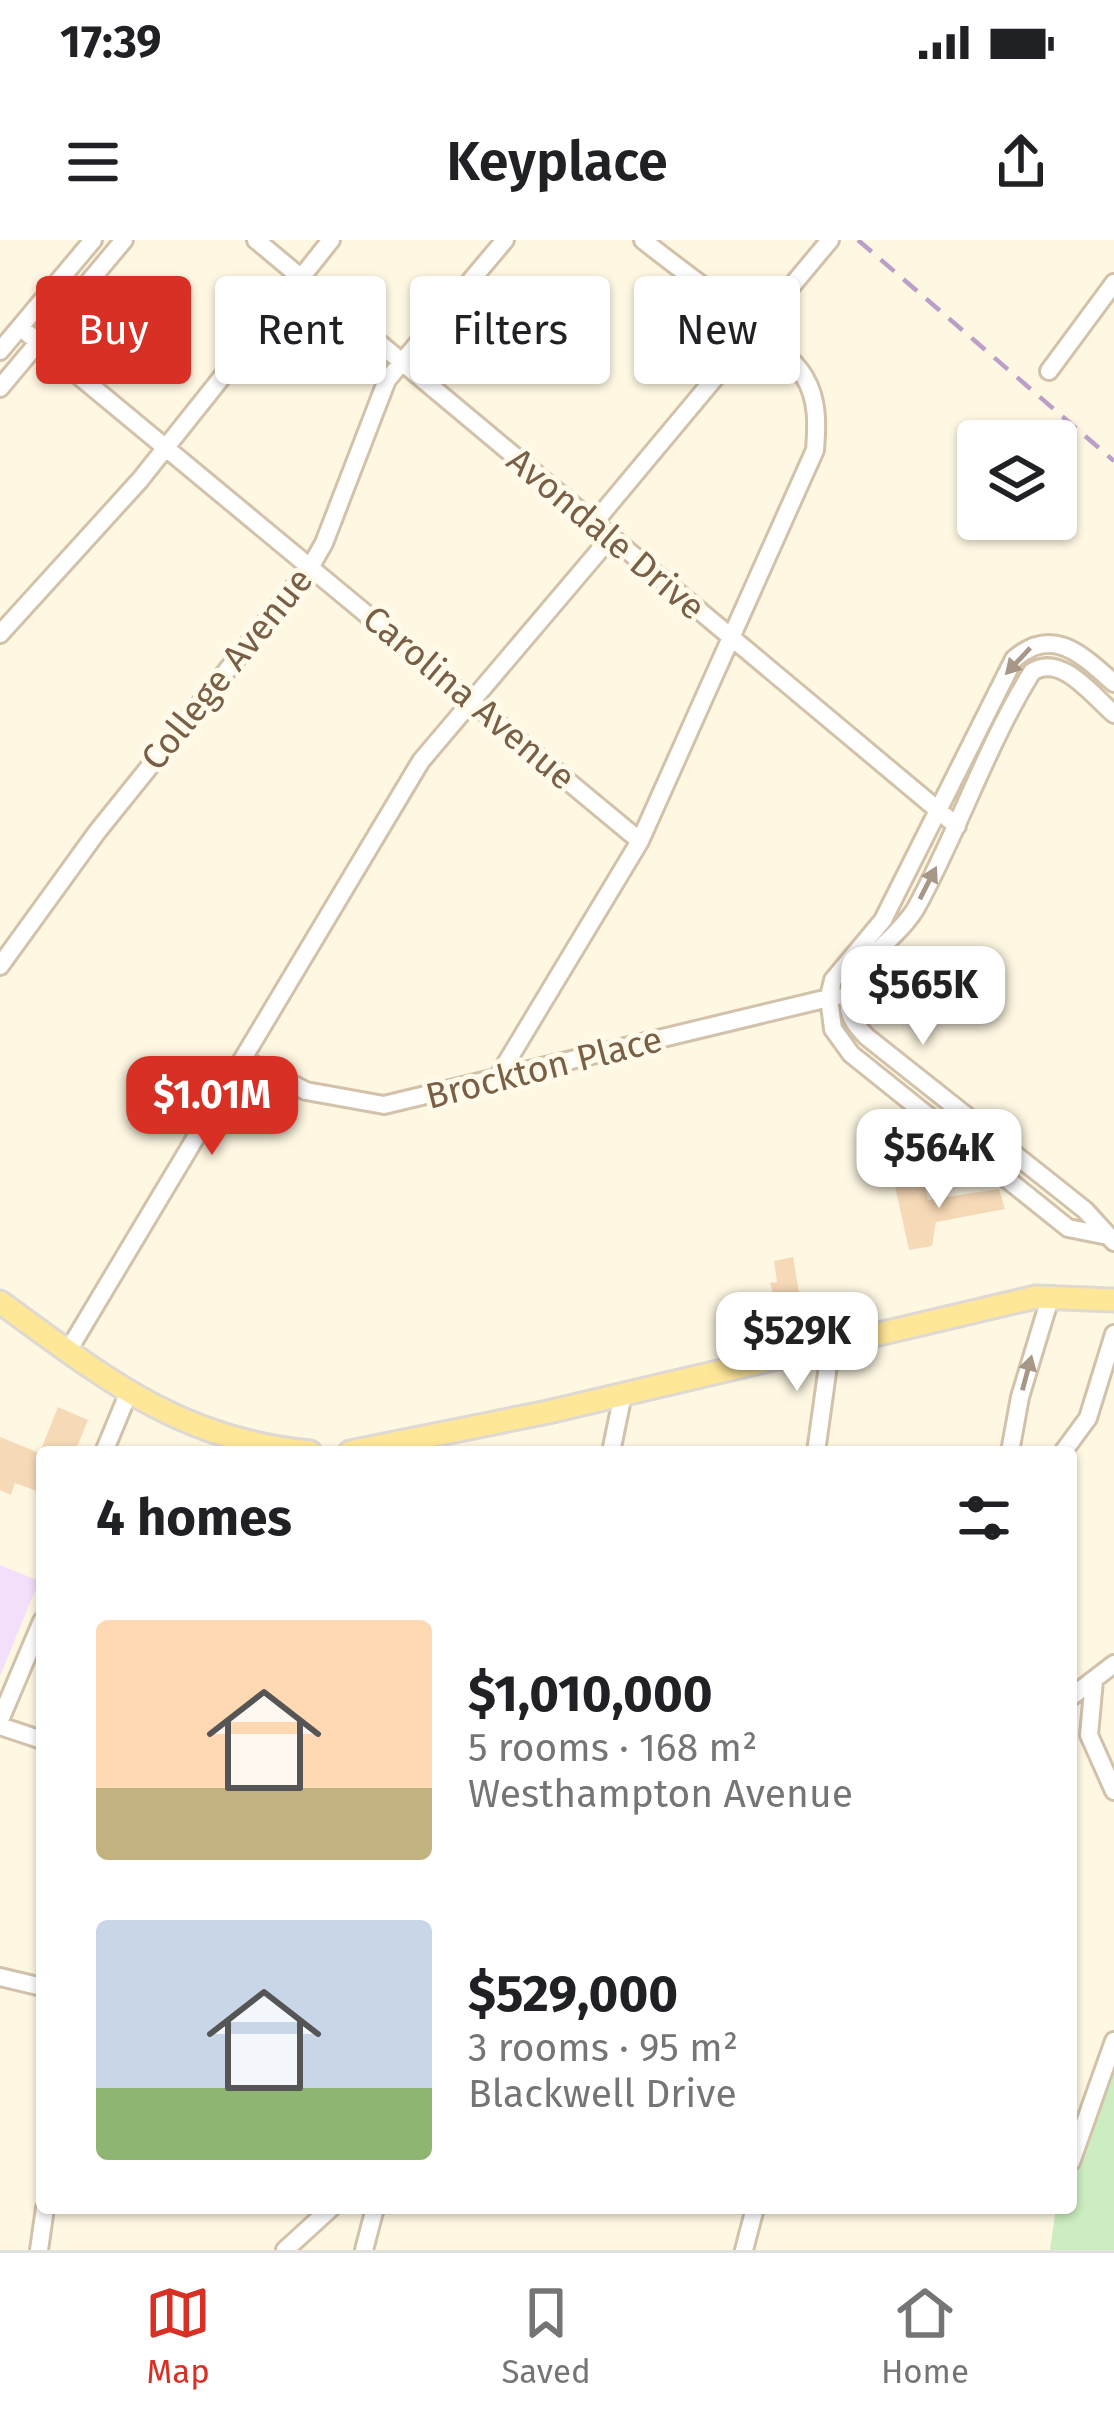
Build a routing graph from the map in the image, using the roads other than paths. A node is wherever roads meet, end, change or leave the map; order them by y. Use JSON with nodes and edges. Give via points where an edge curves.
{"nodes":[{"id":1,"x":94,"y":240,"type":"edge"},
{"id":2,"x":124,"y":240,"type":"edge"},
{"id":3,"x":256,"y":240,"type":"edge"},
{"id":4,"x":331,"y":240,"type":"edge"},
{"id":5,"x":505,"y":240,"type":"edge"},
{"id":6,"x":643,"y":240,"type":"edge"},
{"id":7,"x":830,"y":240,"type":"edge"},
{"id":8,"x":93,"y":276,"type":"edge"},
{"id":9,"x":298,"y":276,"type":"edge"},
{"id":10,"x":304,"y":276,"type":"edge"},
{"id":11,"x":688,"y":276,"type":"edge"},
{"id":12,"x":799,"y":276,"type":"edge"},
{"id":13,"x":1114,"y":283,"type":"edge"},
{"id":14,"x":20,"y":327,"type":"junction"},
{"id":15,"x":36,"y":340,"type":"edge"},
{"id":16,"x":36,"y":342,"type":"edge"},
{"id":17,"x":0,"y":351,"type":"edge"},
{"id":18,"x":386,"y":351,"type":"edge"},
{"id":19,"x":398,"y":361,"type":"junction"},
{"id":20,"x":800,"y":370,"type":"edge"},
{"id":21,"x":1049,"y":371,"type":"dead end"},
{"id":22,"x":88,"y":384,"type":"edge"},
{"id":23,"x":217,"y":384,"type":"edge"},
{"id":24,"x":709,"y":384,"type":"edge"},
{"id":25,"x":0,"y":388,"type":"edge"},
{"id":26,"x":165,"y":449,"type":"junction"},
{"id":27,"x":593,"y":524,"type":"junction"},
{"id":28,"x":610,"y":538,"type":"junction"},
{"id":29,"x":311,"y":566,"type":"junction"},
{"id":30,"x":0,"y":634,"type":"edge"},
{"id":31,"x":733,"y":639,"type":"junction"},
{"id":32,"x":1111,"y":680,"type":"edge"},
{"id":33,"x":1092,"y":696,"type":"junction"},
{"id":34,"x":470,"y":699,"type":"junction"},
{"id":35,"x":991,"y":700,"type":"junction"},
{"id":36,"x":1010,"y":714,"type":"junction"},
{"id":37,"x":1114,"y":714,"type":"edge"},
{"id":38,"x":938,"y":810,"type":"junction"},
{"id":39,"x":957,"y":826,"type":"junction"},
{"id":40,"x":640,"y":841,"type":"junction"},
{"id":41,"x":0,"y":966,"type":"edge"},
{"id":42,"x":850,"y":994,"type":"junction"},
{"id":43,"x":829,"y":997,"type":"junction"},
{"id":44,"x":243,"y":1059,"type":"junction"},
{"id":45,"x":496,"y":1079,"type":"junction"},
{"id":46,"x":976,"y":1123,"type":"junction"},
{"id":47,"x":961,"y":1143,"type":"junction"},
{"id":48,"x":1108,"y":1238,"type":"edge"},
{"id":49,"x":1052,"y":1295,"type":"junction"},
{"id":50,"x":1114,"y":1300,"type":"edge"},
{"id":51,"x":0,"y":1303,"type":"edge"},
{"id":52,"x":1114,"y":1334,"type":"edge"},
{"id":53,"x":831,"y":1344,"type":"junction"},
{"id":54,"x":68,"y":1351,"type":"junction"},
{"id":55,"x":128,"y":1394,"type":"junction"},
{"id":56,"x":623,"y":1394,"type":"junction"},
{"id":57,"x":106,"y":1446,"type":"edge"},
{"id":58,"x":278,"y":1446,"type":"edge"},
{"id":59,"x":395,"y":1446,"type":"edge"},
{"id":60,"x":611,"y":1446,"type":"edge"},
{"id":61,"x":817,"y":1446,"type":"edge"},
{"id":62,"x":1011,"y":1446,"type":"edge"},
{"id":63,"x":1067,"y":1446,"type":"edge"},
{"id":64,"x":36,"y":1636,"type":"edge"},
{"id":65,"x":1114,"y":1664,"type":"edge"},
{"id":66,"x":1094,"y":1680,"type":"junction"},
{"id":67,"x":1077,"y":1693,"type":"edge"},
{"id":68,"x":0,"y":1723,"type":"edge"},
{"id":69,"x":36,"y":1738,"type":"edge"},
{"id":70,"x":1114,"y":1791,"type":"edge"},
{"id":71,"x":0,"y":1977,"type":"edge"},
{"id":72,"x":36,"y":1986,"type":"edge"},
{"id":73,"x":1114,"y":2041,"type":"edge"},
{"id":74,"x":1077,"y":2145,"type":"edge"},
{"id":75,"x":44,"y":2214,"type":"edge"},
{"id":76,"x":324,"y":2214,"type":"edge"},
{"id":77,"x":374,"y":2214,"type":"edge"},
{"id":78,"x":753,"y":2214,"type":"edge"},
{"id":79,"x":39,"y":2250,"type":"edge"},
{"id":80,"x":285,"y":2250,"type":"edge"},
{"id":81,"x":364,"y":2250,"type":"edge"},
{"id":82,"x":744,"y":2250,"type":"edge"}],
"edges":[{"from":1,"to":14,"type":"street"},
{"from":2,"to":8,"type":"street"},
{"from":3,"to":9,"type":"street","name":"Avondale Drive"},
{"from":4,"to":10,"type":"street"},
{"from":5,"to":19,"type":"street","name":"College Avenue"},
{"from":6,"to":11,"type":"street"},
{"from":7,"to":12,"type":"street"},
{"from":13,"to":21,"type":"street"},
{"from":14,"to":15,"type":"street","name":"Carolina Avenue"},
{"from":14,"to":17,"type":"street"},
{"from":16,"to":25,"type":"street"},
{"from":18,"to":19,"type":"street","name":"Avondale Drive"},
{"from":19,"to":27,"type":"street","name":"Avondale Drive"},
{"from":19,"to":29,"type":"street","name":"College Avenue"},
{"from":20,"to":31,"type":"street","via":[[817,428],[808,472]]},
{"from":22,"to":26,"type":"street","name":"Carolina Avenue"},
{"from":23,"to":26,"type":"street"},
{"from":24,"to":27,"type":"street"},
{"from":26,"to":29,"type":"street","name":"Carolina Avenue"},
{"from":26,"to":30,"type":"street"},
{"from":27,"to":28,"type":"street","name":"Avondale Drive"},
{"from":28,"to":31,"type":"street","name":"Avondale Drive"},
{"from":28,"to":34,"type":"street"},
{"from":29,"to":34,"type":"street","name":"Carolina Avenue"},
{"from":29,"to":41,"type":"street","name":"College Avenue"},
{"from":31,"to":38,"type":"street","name":"Avondale Drive"},
{"from":31,"to":40,"type":"street"},
{"from":32,"to":33,"type":"street"},
{"from":32,"to":35,"type":"street","one_way":true,"via":[[1080,654],[1046,642],[1014,659]]},
{"from":33,"to":36,"type":"street","via":[[1045,665],[1028,677]]},
{"from":33,"to":37,"type":"street"},
{"from":34,"to":40,"type":"street","name":"Carolina Avenue"},
{"from":34,"to":44,"type":"street","via":[[421,761]]},
{"from":35,"to":36,"type":"street"},
{"from":35,"to":38,"type":"street"},
{"from":36,"to":39,"type":"street"},
{"from":38,"to":39,"type":"street","name":"Avondale Drive"},
{"from":38,"to":43,"type":"street","via":[[883,920],[842,966]]},
{"from":42,"to":39,"type":"street","one_way":true,"via":[[914,911]]},
{"from":40,"to":45,"type":"street"},
{"from":42,"to":43,"type":"street","name":"Brockton Place"},
{"from":42,"to":46,"type":"street","via":[[856,1027]]},
{"from":43,"to":45,"type":"street","name":"Brockton Place"},
{"from":43,"to":47,"type":"street","via":[[840,1042]]},
{"from":44,"to":45,"type":"street","name":"Brockton Place","via":[[306,1091],[362,1104]]},
{"from":44,"to":54,"type":"street"},
{"from":46,"to":47,"type":"street"},
{"from":46,"to":48,"type":"street","via":[[1085,1210]]},
{"from":47,"to":48,"type":"street","via":[[1068,1228]]},
{"from":49,"to":50,"type":"main road"},
{"from":49,"to":53,"type":"main road"},
{"from":62,"to":49,"type":"street","one_way":true},
{"from":51,"to":54,"type":"main road"},
{"from":52,"to":63,"type":"street","via":[[1088,1418]]},
{"from":53,"to":56,"type":"main road"},
{"from":53,"to":61,"type":"street"},
{"from":54,"to":55,"type":"main road"},
{"from":55,"to":57,"type":"street"},
{"from":55,"to":58,"type":"main road","via":[[213,1434]]},
{"from":56,"to":59,"type":"main road"},
{"from":56,"to":60,"type":"street"},
{"from":64,"to":68,"type":"street"},
{"from":65,"to":66,"type":"street"},
{"from":66,"to":67,"type":"street"},
{"from":66,"to":70,"type":"street","via":[[1089,1735]]},
{"from":68,"to":69,"type":"street"},
{"from":71,"to":72,"type":"street"},
{"from":73,"to":74,"type":"street"},
{"from":75,"to":79,"type":"street"},
{"from":76,"to":80,"type":"street"},
{"from":77,"to":81,"type":"street"},
{"from":78,"to":82,"type":"street"}]}
